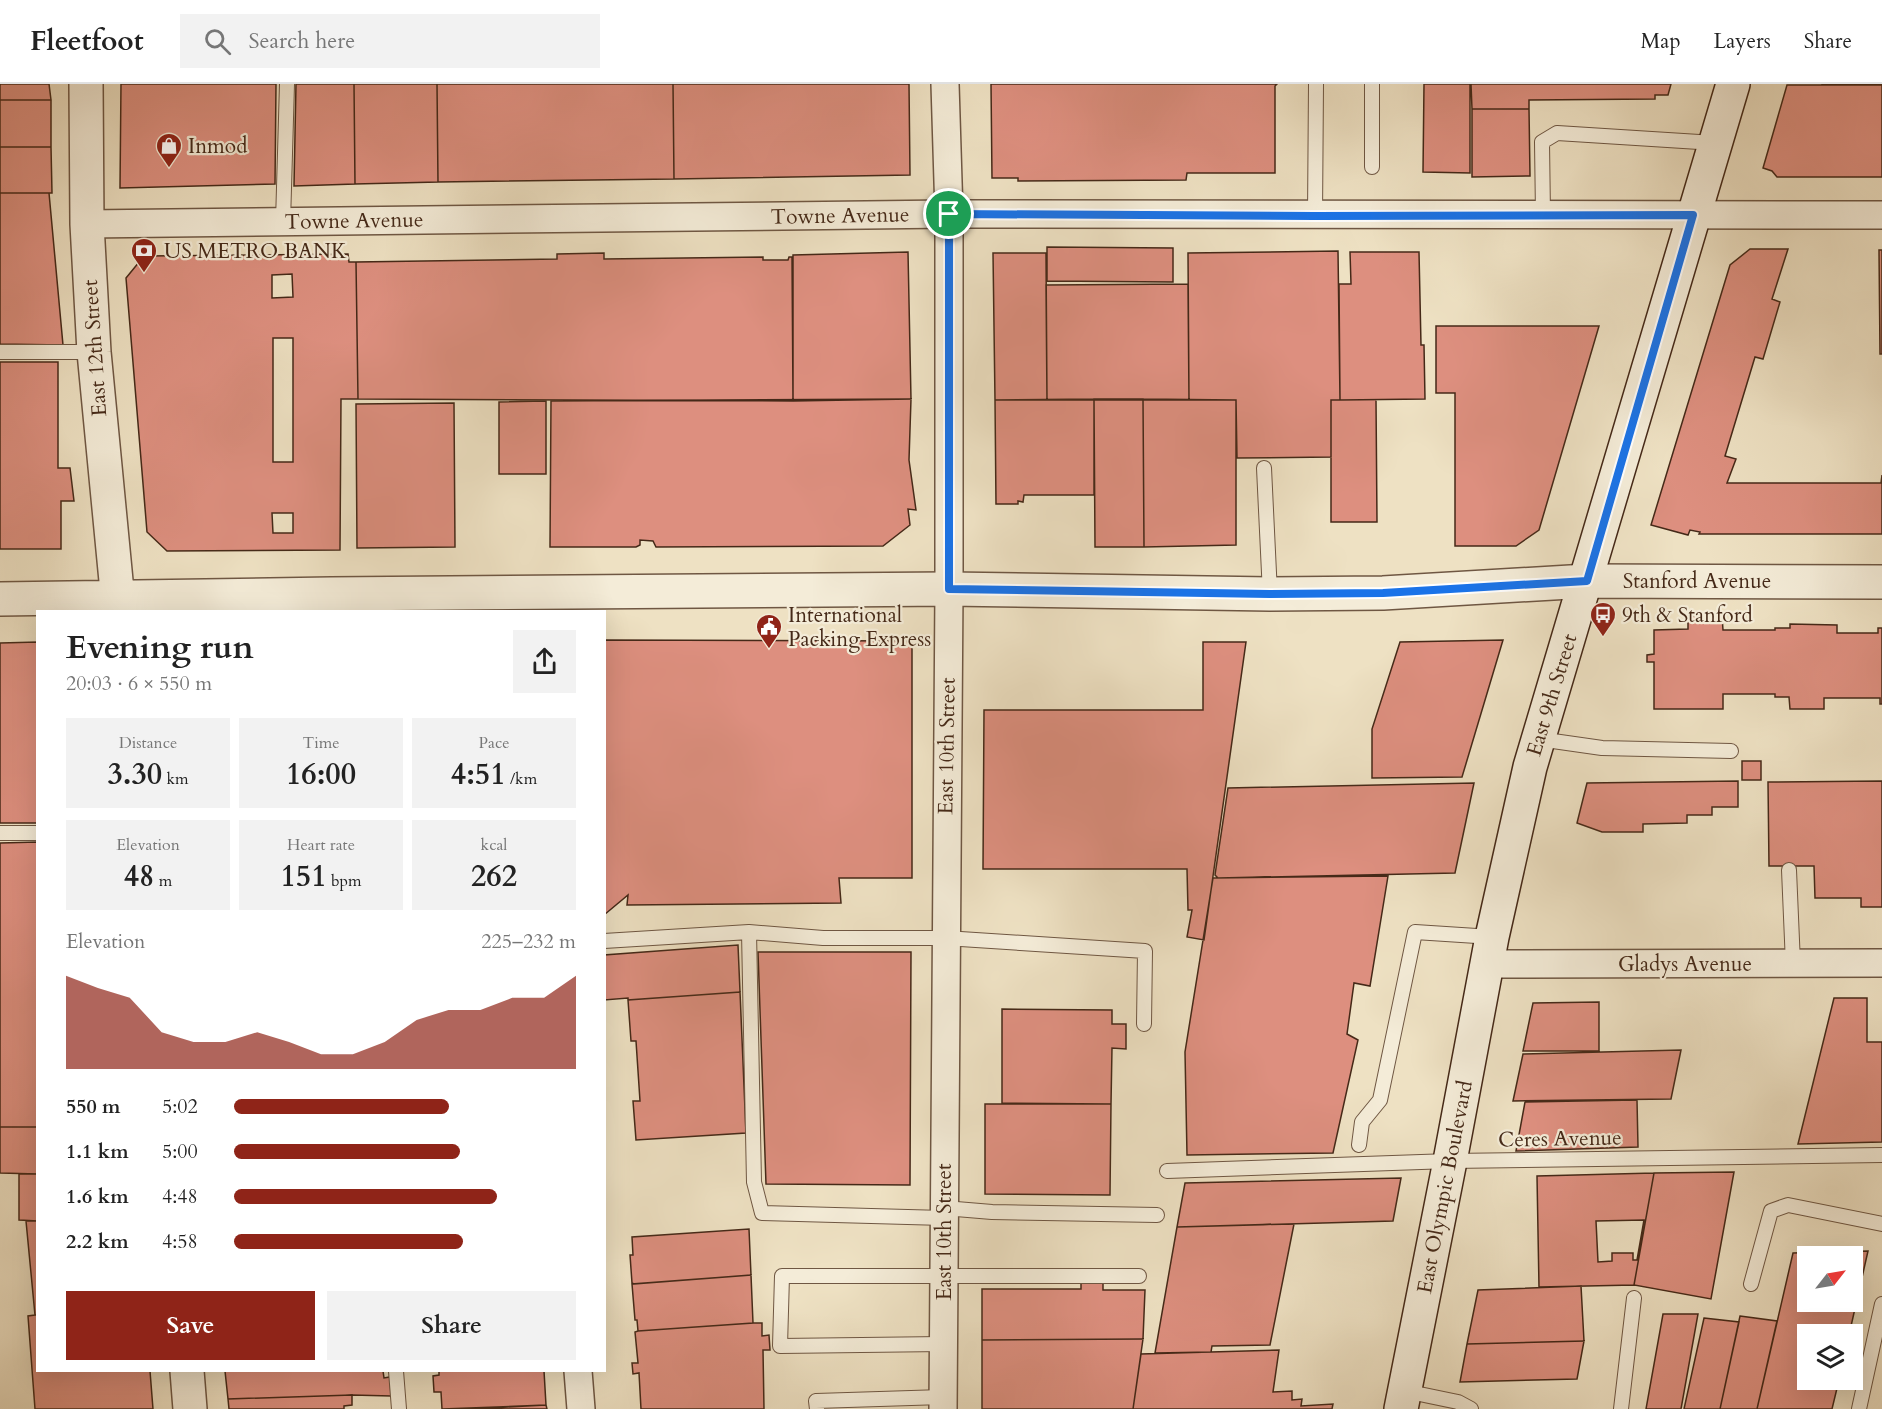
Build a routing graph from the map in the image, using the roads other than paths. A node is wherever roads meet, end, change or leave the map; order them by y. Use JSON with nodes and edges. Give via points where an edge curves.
{"nodes":[{"id":1,"x":86,"y":84,"type":"edge"},
{"id":2,"x":287,"y":84,"type":"edge"},
{"id":3,"x":945,"y":84,"type":"edge"},
{"id":4,"x":1316,"y":84,"type":"edge"},
{"id":5,"x":1372,"y":84,"type":"edge"},
{"id":6,"x":1733,"y":84,"type":"edge"},
{"id":7,"x":1715,"y":143,"type":"junction"},
{"id":8,"x":1372,"y":167,"type":"dead end"},
{"id":9,"x":949,"y":214,"type":"junction"},
{"id":10,"x":1543,"y":215,"type":"junction"},
{"id":11,"x":1693,"y":215,"type":"junction"},
{"id":12,"x":1882,"y":215,"type":"edge"},
{"id":13,"x":1315,"y":216,"type":"junction"},
{"id":14,"x":283,"y":222,"type":"junction"},
{"id":15,"x":87,"y":224,"type":"junction"},
{"id":16,"x":0,"y":352,"type":"edge"},
{"id":17,"x":94,"y":352,"type":"junction"},
{"id":18,"x":1264,"y":468,"type":"dead end"},
{"id":19,"x":1587,"y":581,"type":"junction"},
{"id":20,"x":1882,"y":582,"type":"edge"},
{"id":21,"x":949,"y":589,"type":"junction"},
{"id":22,"x":1270,"y":594,"type":"junction"},
{"id":23,"x":0,"y":599,"type":"edge"},
{"id":24,"x":332,"y":603,"type":"edge"},
{"id":25,"x":525,"y":603,"type":"edge"},
{"id":26,"x":118,"y":605,"type":"edge"},
{"id":27,"x":1539,"y":740,"type":"junction"},
{"id":28,"x":1731,"y":751,"type":"dead end"},
{"id":29,"x":0,"y":833,"type":"edge"},
{"id":30,"x":36,"y":833,"type":"edge"},
{"id":31,"x":1789,"y":870,"type":"dead end"},
{"id":32,"x":749,"y":932,"type":"junction"},
{"id":33,"x":945,"y":938,"type":"junction"},
{"id":34,"x":606,"y":941,"type":"edge"},
{"id":35,"x":1489,"y":950,"type":"junction"},
{"id":36,"x":1882,"y":963,"type":"edge"},
{"id":37,"x":1793,"y":964,"type":"junction"},
{"id":38,"x":1144,"y":1024,"type":"dead end"},
{"id":39,"x":1359,"y":1145,"type":"dead end"},
{"id":40,"x":1882,"y":1155,"type":"edge"},
{"id":41,"x":1450,"y":1161,"type":"junction"},
{"id":42,"x":1167,"y":1171,"type":"dead end"},
{"id":43,"x":944,"y":1213,"type":"junction"},
{"id":44,"x":1157,"y":1215,"type":"dead end"},
{"id":45,"x":1882,"y":1224,"type":"edge"},
{"id":46,"x":943,"y":1275,"type":"junction"},
{"id":47,"x":1139,"y":1276,"type":"dead end"},
{"id":48,"x":1751,"y":1284,"type":"dead end"},
{"id":49,"x":1634,"y":1298,"type":"dead end"},
{"id":50,"x":1882,"y":1304,"type":"edge"},
{"id":51,"x":943,"y":1344,"type":"junction"},
{"id":52,"x":186,"y":1372,"type":"edge"},
{"id":53,"x":396,"y":1372,"type":"edge"},
{"id":54,"x":578,"y":1372,"type":"edge"},
{"id":55,"x":1403,"y":1400,"type":"edge"},
{"id":56,"x":943,"y":1403,"type":"edge"},
{"id":57,"x":190,"y":1409,"type":"edge"},
{"id":58,"x":399,"y":1409,"type":"edge"},
{"id":59,"x":581,"y":1409,"type":"edge"},
{"id":60,"x":817,"y":1409,"type":"edge"},
{"id":61,"x":1470,"y":1409,"type":"edge"},
{"id":62,"x":1621,"y":1409,"type":"edge"},
{"id":63,"x":1859,"y":1409,"type":"edge"}],
"edges":[{"from":1,"to":15,"type":"street","name":"East 12th Street"},
{"from":2,"to":14,"type":"lane"},
{"from":3,"to":9,"type":"street","name":"East 10th Street"},
{"from":4,"to":13,"type":"lane"},
{"from":5,"to":8,"type":"lane"},
{"from":6,"to":7,"type":"street","name":"East 9th Street"},
{"from":7,"to":10,"type":"lane","via":[[1557,133],[1542,142]]},
{"from":7,"to":11,"type":"street","name":"East 9th Street"},
{"from":9,"to":13,"type":"street","name":"Towne Avenue"},
{"from":9,"to":14,"type":"street","name":"Towne Avenue"},
{"from":9,"to":21,"type":"street","name":"East 10th Street"},
{"from":10,"to":11,"type":"street","name":"Towne Avenue"},
{"from":10,"to":13,"type":"street","name":"Towne Avenue"},
{"from":11,"to":12,"type":"street","name":"Towne Avenue"},
{"from":11,"to":19,"type":"street","name":"East 9th Street"},
{"from":14,"to":15,"type":"street","name":"Towne Avenue"},
{"from":15,"to":17,"type":"street","name":"East 12th Street"},
{"from":16,"to":17,"type":"lane"},
{"from":17,"to":26,"type":"street","name":"East 12th Street"},
{"from":18,"to":22,"type":"lane"},
{"from":19,"to":20,"type":"street","name":"Stanford Avenue"},
{"from":19,"to":22,"type":"street","name":"Stanford Avenue","via":[[1383,593]]},
{"from":19,"to":27,"type":"street","name":"East 9th Street"},
{"from":21,"to":22,"type":"street","name":"Stanford Avenue"},
{"from":21,"to":25,"type":"street","name":"Stanford Avenue"},
{"from":21,"to":33,"type":"street","name":"East 10th Street"},
{"from":23,"to":26,"type":"street","name":"Stanford Avenue"},
{"from":24,"to":25,"type":"street","name":"Stanford Avenue"},
{"from":24,"to":26,"type":"street","name":"Stanford Avenue"},
{"from":27,"to":28,"type":"lane","via":[[1602,748]]},
{"from":27,"to":35,"type":"street","name":"East 9th Street"},
{"from":29,"to":30,"type":"lane"},
{"from":31,"to":37,"type":"lane"},
{"from":32,"to":33,"type":"lane","via":[[823,938]]},
{"from":32,"to":34,"type":"lane"},
{"from":32,"to":43,"type":"lane","via":[[754,1182],[762,1213]]},
{"from":33,"to":38,"type":"lane","via":[[1145,951]]},
{"from":33,"to":43,"type":"street","name":"East 10th Street"},
{"from":35,"to":37,"type":"street","name":"Gladys Avenue"},
{"from":35,"to":39,"type":"lane","via":[[1415,932],[1380,1100],[1362,1122]]},
{"from":35,"to":41,"type":"street","name":"East Olympic Boulevard"},
{"from":36,"to":37,"type":"street","name":"Gladys Avenue"},
{"from":40,"to":41,"type":"lane","name":"Ceres Avenue"},
{"from":41,"to":42,"type":"lane","name":"Ceres Avenue"},
{"from":41,"to":55,"type":"street","name":"East Olympic Boulevard"},
{"from":43,"to":44,"type":"lane"},
{"from":43,"to":46,"type":"street","name":"East 10th Street"},
{"from":45,"to":48,"type":"lane","via":[[1788,1205],[1771,1211]]},
{"from":46,"to":47,"type":"lane"},
{"from":46,"to":51,"type":"street","name":"East 10th Street"},
{"from":46,"to":51,"type":"lane","via":[[782,1276],[780,1346]]},
{"from":49,"to":62,"type":"lane"},
{"from":50,"to":63,"type":"lane"},
{"from":51,"to":56,"type":"street","name":"East 10th Street"},
{"from":52,"to":57,"type":"street"},
{"from":53,"to":58,"type":"lane"},
{"from":54,"to":59,"type":"street"},
{"from":55,"to":61,"type":"lane","via":[[1458,1402]]},
{"from":56,"to":60,"type":"lane","via":[[816,1401]]}]}
